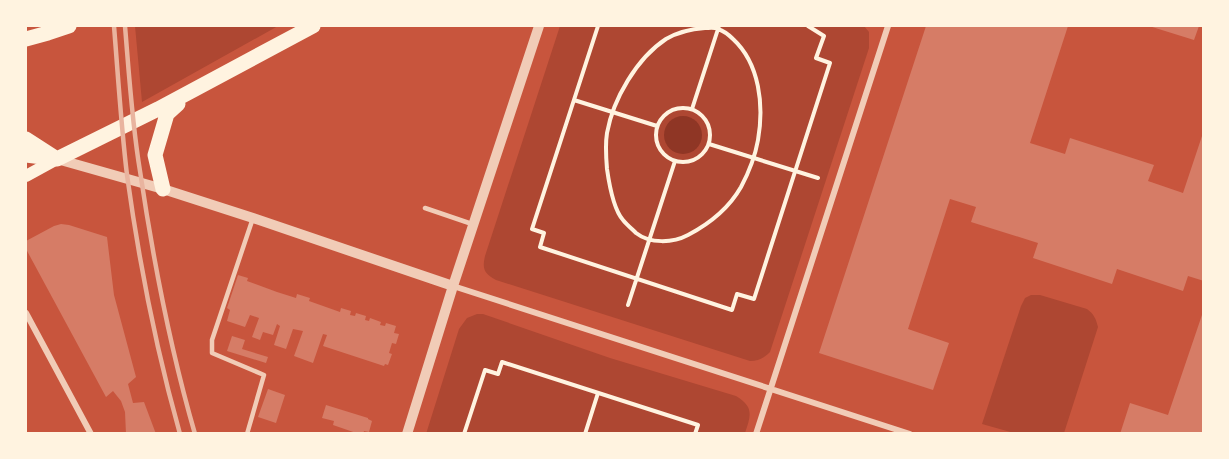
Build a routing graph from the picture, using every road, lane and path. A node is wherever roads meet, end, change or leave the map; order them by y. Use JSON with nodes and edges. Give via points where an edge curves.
{"nodes":[{"id":1,"x":69,"y":26,"type":"edge"},
{"id":2,"x":313,"y":26,"type":"edge"},
{"id":3,"x":539,"y":26,"type":"edge"},
{"id":4,"x":598,"y":26,"type":"edge"},
{"id":5,"x":808,"y":26,"type":"edge"},
{"id":6,"x":888,"y":26,"type":"edge"},
{"id":7,"x":718,"y":27,"type":"edge"},
{"id":8,"x":26,"y":39,"type":"edge"},
{"id":9,"x":196,"y":88,"type":"junction"},
{"id":10,"x":574,"y":100,"type":"junction"},
{"id":11,"x":692,"y":108,"type":"junction"},
{"id":12,"x":612,"y":112,"type":"junction"},
{"id":13,"x":657,"y":126,"type":"junction"},
{"id":14,"x":26,"y":139,"type":"edge"},
{"id":15,"x":709,"y":144,"type":"junction"},
{"id":16,"x":26,"y":155,"type":"edge"},
{"id":17,"x":754,"y":158,"type":"junction"},
{"id":18,"x":57,"y":159,"type":"junction"},
{"id":19,"x":675,"y":160,"type":"junction"},
{"id":20,"x":795,"y":171,"type":"junction"},
{"id":21,"x":26,"y":176,"type":"edge"},
{"id":22,"x":818,"y":178,"type":"dead end"},
{"id":23,"x":163,"y":189,"type":"junction"},
{"id":24,"x":425,"y":208,"type":"dead end"},
{"id":25,"x":253,"y":218,"type":"junction"},
{"id":26,"x":474,"y":225,"type":"junction"},
{"id":27,"x":649,"y":239,"type":"junction"},
{"id":28,"x":636,"y":279,"type":"junction"},
{"id":29,"x":453,"y":286,"type":"junction"},
{"id":30,"x":628,"y":305,"type":"dead end"},
{"id":31,"x":26,"y":313,"type":"edge"},
{"id":32,"x":770,"y":388,"type":"junction"},
{"id":33,"x":598,"y":393,"type":"junction"},
{"id":34,"x":91,"y":434,"type":"edge"},
{"id":35,"x":247,"y":434,"type":"edge"},
{"id":36,"x":407,"y":434,"type":"edge"},
{"id":37,"x":464,"y":434,"type":"edge"},
{"id":38,"x":585,"y":434,"type":"edge"},
{"id":39,"x":695,"y":434,"type":"edge"},
{"id":40,"x":756,"y":434,"type":"edge"},
{"id":41,"x":910,"y":434,"type":"edge"}],
"edges":[{"from":1,"to":8,"type":"main road"},
{"from":2,"to":9,"type":"main road"},
{"from":3,"to":26,"type":"street"},
{"from":4,"to":10,"type":"path"},
{"from":5,"to":20,"type":"path","via":[[824,36],[816,58],[830,63]]},
{"from":6,"to":32,"type":"street"},
{"from":7,"to":11,"type":"path"},
{"from":7,"to":12,"type":"path","via":[[689,29],[667,39],[633,73]]},
{"from":7,"to":17,"type":"path","via":[[742,47],[756,77],[760,120]]},
{"from":9,"to":18,"type":"main road"},
{"from":9,"to":23,"type":"main road","via":[[167,114],[154,155]]},
{"from":10,"to":12,"type":"path"},
{"from":10,"to":28,"type":"path","via":[[532,229],[544,233],[540,247]]},
{"from":11,"to":13,"type":"path","via":[[670,111]]},
{"from":11,"to":15,"type":"path","via":[[707,121],[711,132]]},
{"from":12,"to":13,"type":"path"},
{"from":12,"to":27,"type":"path","via":[[606,153],[609,186],[621,219]]},
{"from":13,"to":19,"type":"path","via":[[659,147]]},
{"from":14,"to":18,"type":"main road"},
{"from":15,"to":17,"type":"path"},
{"from":15,"to":19,"type":"path","via":[[696,159]]},
{"from":16,"to":18,"type":"main road"},
{"from":17,"to":20,"type":"path"},
{"from":17,"to":27,"type":"path","via":[[740,189],[713,219],[680,239]]},
{"from":18,"to":21,"type":"main road"},
{"from":18,"to":23,"type":"street"},
{"from":19,"to":27,"type":"path"},
{"from":20,"to":22,"type":"path"},
{"from":20,"to":28,"type":"path","via":[[754,299],[737,294],[732,310]]},
{"from":23,"to":25,"type":"street"},
{"from":24,"to":26,"type":"lane"},
{"from":25,"to":29,"type":"street"},
{"from":25,"to":35,"type":"lane","via":[[212,340],[212,353],[264,375]]},
{"from":26,"to":29,"type":"street"},
{"from":27,"to":28,"type":"path"},
{"from":28,"to":30,"type":"path"},
{"from":29,"to":32,"type":"street"},
{"from":29,"to":36,"type":"street"},
{"from":31,"to":34,"type":"street"},
{"from":32,"to":40,"type":"street"},
{"from":32,"to":41,"type":"street"},
{"from":33,"to":37,"type":"path","via":[[502,362],[498,375],[485,370]]},
{"from":33,"to":38,"type":"path"},
{"from":33,"to":39,"type":"path","via":[[698,425]]}]}
